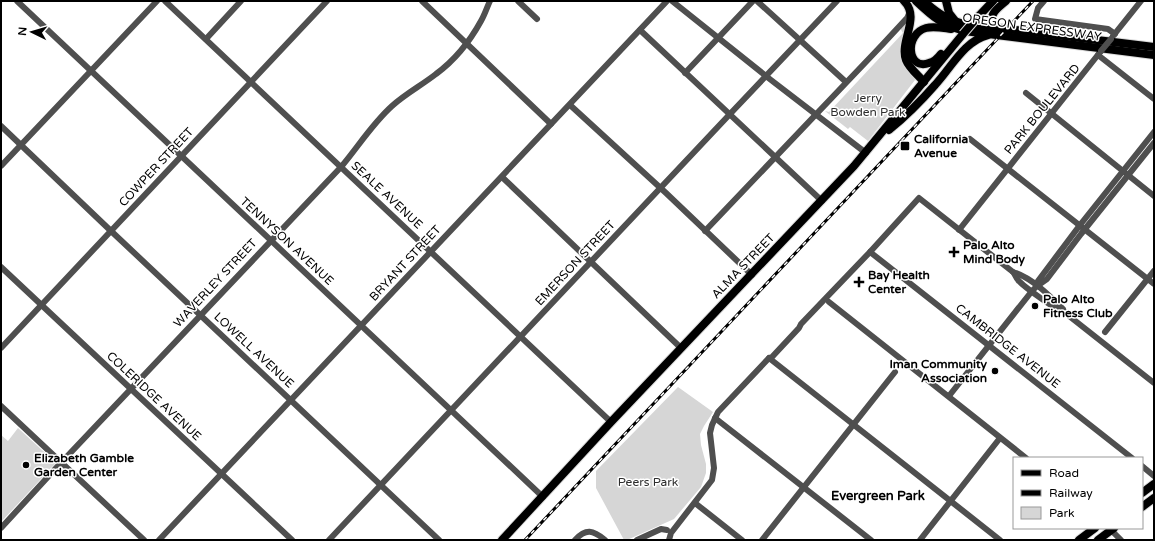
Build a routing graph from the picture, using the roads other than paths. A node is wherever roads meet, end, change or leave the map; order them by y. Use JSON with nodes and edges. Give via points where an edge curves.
{"nodes":[{"id":1,"x":17,"y":1,"type":"edge"},
{"id":2,"x":157,"y":1,"type":"edge"},
{"id":3,"x":165,"y":1,"type":"edge"},
{"id":4,"x":241,"y":1,"type":"edge"},
{"id":5,"x":328,"y":1,"type":"edge"},
{"id":6,"x":422,"y":1,"type":"edge"},
{"id":7,"x":490,"y":1,"type":"edge"},
{"id":8,"x":518,"y":1,"type":"edge"},
{"id":9,"x":667,"y":1,"type":"edge"},
{"id":10,"x":672,"y":1,"type":"edge"},
{"id":11,"x":753,"y":1,"type":"edge"},
{"id":12,"x":757,"y":1,"type":"edge"},
{"id":13,"x":837,"y":1,"type":"edge"},
{"id":14,"x":904,"y":1,"type":"edge"},
{"id":15,"x":916,"y":1,"type":"edge"},
{"id":16,"x":924,"y":1,"type":"edge"},
{"id":17,"x":946,"y":1,"type":"edge"},
{"id":18,"x":981,"y":1,"type":"edge"},
{"id":19,"x":992,"y":1,"type":"edge"},
{"id":20,"x":1006,"y":1,"type":"edge"},
{"id":21,"x":1044,"y":1,"type":"edge"},
{"id":22,"x":1140,"y":1,"type":"edge"},
{"id":23,"x":910,"y":11,"type":"junction"},
{"id":24,"x":537,"y":19,"type":"dead end"},
{"id":25,"x":975,"y":20,"type":"junction"},
{"id":26,"x":957,"y":22,"type":"junction"},
{"id":27,"x":640,"y":30,"type":"junction"},
{"id":28,"x":996,"y":31,"type":"junction"},
{"id":29,"x":963,"y":32,"type":"junction"},
{"id":30,"x":1115,"y":34,"type":"junction"},
{"id":31,"x":718,"y":37,"type":"junction"},
{"id":32,"x":206,"y":39,"type":"junction"},
{"id":33,"x":800,"y":41,"type":"junction"},
{"id":34,"x":466,"y":44,"type":"junction"},
{"id":35,"x":953,"y":45,"type":"junction"},
{"id":36,"x":1154,"y":47,"type":"edge"},
{"id":37,"x":1099,"y":53,"type":"junction"},
{"id":38,"x":1133,"y":53,"type":"junction"},
{"id":39,"x":1154,"y":55,"type":"edge"},
{"id":40,"x":1154,"y":61,"type":"edge"},
{"id":41,"x":90,"y":70,"type":"junction"},
{"id":42,"x":685,"y":72,"type":"junction"},
{"id":43,"x":767,"y":76,"type":"junction"},
{"id":44,"x":251,"y":82,"type":"junction"},
{"id":45,"x":846,"y":82,"type":"junction"},
{"id":46,"x":924,"y":82,"type":"junction"},
{"id":47,"x":1026,"y":94,"type":"dead end"},
{"id":48,"x":1154,"y":99,"type":"edge"},
{"id":49,"x":570,"y":105,"type":"junction"},
{"id":50,"x":1051,"y":113,"type":"junction"},
{"id":51,"x":730,"y":114,"type":"junction"},
{"id":52,"x":816,"y":114,"type":"junction"},
{"id":53,"x":551,"y":124,"type":"junction"},
{"id":54,"x":1,"y":126,"type":"edge"},
{"id":55,"x":1154,"y":132,"type":"edge"},
{"id":56,"x":970,"y":139,"type":"dead end"},
{"id":57,"x":876,"y":141,"type":"junction"},
{"id":58,"x":1154,"y":143,"type":"edge"},
{"id":59,"x":21,"y":145,"type":"junction"},
{"id":60,"x":866,"y":153,"type":"junction"},
{"id":61,"x":181,"y":156,"type":"junction"},
{"id":62,"x":775,"y":157,"type":"junction"},
{"id":63,"x":1,"y":166,"type":"edge"},
{"id":64,"x":341,"y":167,"type":"junction"},
{"id":65,"x":1008,"y":168,"type":"junction"},
{"id":66,"x":1123,"y":171,"type":"junction"},
{"id":67,"x":1128,"y":175,"type":"junction"},
{"id":68,"x":502,"y":177,"type":"junction"},
{"id":69,"x":660,"y":188,"type":"junction"},
{"id":70,"x":1154,"y":196,"type":"edge"},
{"id":71,"x":822,"y":201,"type":"junction"},
{"id":72,"x":1083,"y":227,"type":"junction"},
{"id":73,"x":959,"y":230,"type":"junction"},
{"id":74,"x":111,"y":231,"type":"junction"},
{"id":75,"x":705,"y":231,"type":"junction"},
{"id":76,"x":271,"y":241,"type":"junction"},
{"id":77,"x":431,"y":252,"type":"junction"},
{"id":78,"x":870,"y":252,"type":"junction"},
{"id":79,"x":590,"y":263,"type":"junction"},
{"id":80,"x":1,"y":267,"type":"edge"},
{"id":81,"x":1154,"y":271,"type":"edge"},
{"id":82,"x":752,"y":275,"type":"junction"},
{"id":83,"x":1148,"y":278,"type":"junction"},
{"id":84,"x":1154,"y":284,"type":"edge"},
{"id":85,"x":1035,"y":289,"type":"junction"},
{"id":86,"x":829,"y":302,"type":"dead end"},
{"id":87,"x":41,"y":305,"type":"junction"},
{"id":88,"x":201,"y":315,"type":"junction"},
{"id":89,"x":361,"y":326,"type":"junction"},
{"id":90,"x":1105,"y":332,"type":"dead end"},
{"id":91,"x":520,"y":337,"type":"junction"},
{"id":92,"x":990,"y":346,"type":"junction"},
{"id":93,"x":1,"y":348,"type":"edge"},
{"id":94,"x":681,"y":348,"type":"junction"},
{"id":95,"x":769,"y":358,"type":"junction"},
{"id":96,"x":895,"y":372,"type":"dead end"},
{"id":97,"x":1154,"y":383,"type":"edge"},
{"id":98,"x":131,"y":389,"type":"junction"},
{"id":99,"x":949,"y":396,"type":"junction"},
{"id":100,"x":292,"y":400,"type":"junction"},
{"id":101,"x":1,"y":406,"type":"edge"},
{"id":102,"x":450,"y":411,"type":"junction"},
{"id":103,"x":715,"y":418,"type":"junction"},
{"id":104,"x":611,"y":422,"type":"junction"},
{"id":105,"x":853,"y":424,"type":"junction"},
{"id":106,"x":1000,"y":438,"type":"junction"},
{"id":107,"x":1025,"y":457,"type":"edge"},
{"id":108,"x":1131,"y":457,"type":"edge"},
{"id":109,"x":62,"y":462,"type":"junction"},
{"id":110,"x":1143,"y":467,"type":"edge"},
{"id":111,"x":221,"y":474,"type":"junction"},
{"id":112,"x":1154,"y":476,"type":"edge"},
{"id":113,"x":1154,"y":484,"type":"edge"},
{"id":114,"x":381,"y":485,"type":"junction"},
{"id":115,"x":804,"y":487,"type":"junction"},
{"id":116,"x":1143,"y":492,"type":"edge"},
{"id":117,"x":543,"y":497,"type":"junction"},
{"id":118,"x":1154,"y":498,"type":"edge"},
{"id":119,"x":951,"y":501,"type":"junction"},
{"id":120,"x":695,"y":503,"type":"junction"},
{"id":121,"x":1143,"y":506,"type":"edge"},
{"id":122,"x":1,"y":528,"type":"edge"},
{"id":123,"x":1094,"y":529,"type":"edge"},
{"id":124,"x":1112,"y":529,"type":"edge"},
{"id":125,"x":667,"y":530,"type":"dead end"},
{"id":126,"x":144,"y":540,"type":"edge"},
{"id":127,"x":159,"y":540,"type":"edge"},
{"id":128,"x":292,"y":540,"type":"edge"},
{"id":129,"x":329,"y":540,"type":"edge"},
{"id":130,"x":439,"y":540,"type":"edge"},
{"id":131,"x":502,"y":540,"type":"edge"},
{"id":132,"x":575,"y":540,"type":"edge"},
{"id":133,"x":605,"y":540,"type":"edge"},
{"id":134,"x":637,"y":540,"type":"edge"},
{"id":135,"x":669,"y":540,"type":"edge"},
{"id":136,"x":742,"y":540,"type":"edge"},
{"id":137,"x":762,"y":540,"type":"edge"},
{"id":138,"x":871,"y":540,"type":"edge"},
{"id":139,"x":920,"y":540,"type":"edge"},
{"id":140,"x":1000,"y":540,"type":"edge"},
{"id":141,"x":1079,"y":540,"type":"edge"},
{"id":142,"x":1098,"y":540,"type":"edge"},
{"id":143,"x":1120,"y":540,"type":"edge"}],
"edges":[{"from":1,"to":41,"type":"street","name":"TENNYSON AVENUE"},
{"from":2,"to":41,"type":"street"},
{"from":3,"to":32,"type":"street","name":"SEALE AVENUE"},
{"from":4,"to":32,"type":"street"},
{"from":5,"to":44,"type":"street","name":"COWPER STREET"},
{"from":6,"to":34,"type":"street"},
{"from":7,"to":34,"type":"street","name":"WAVERLEY STREET"},
{"from":8,"to":24,"type":"street"},
{"from":9,"to":27,"type":"street","name":"BRYANT STREET"},
{"from":10,"to":31,"type":"street"},
{"from":11,"to":31,"type":"street"},
{"from":12,"to":33,"type":"street"},
{"from":13,"to":33,"type":"street","name":"EMERSON STREET"},
{"from":14,"to":23,"type":"main road"},
{"from":15,"to":29,"type":"main road","name":"OREGON EXPRESSWAY","via":[[938,21]]},
{"from":16,"to":26,"type":"main road","name":"OREGON EXPRESSWAY","via":[[937,13]]},
{"from":17,"to":26,"type":"main road","via":[[949,13]]},
{"from":18,"to":25,"type":"main road"},
{"from":19,"to":25,"type":"main road","name":"ALMA STREET"},
{"from":20,"to":28,"type":"main road","via":[[993,14],[992,23]]},
{"from":21,"to":30,"type":"street","via":[[1038,8],[1035,19],[1108,29]]},
{"from":22,"to":30,"type":"street","name":"PARK BOULEVARD"},
{"from":23,"to":45,"type":"street","via":[[909,16]]},
{"from":23,"to":46,"type":"main road","via":[[905,56]]},
{"from":25,"to":29,"type":"main road","name":"ALMA STREET","bridge":true},
{"from":26,"to":28,"type":"main road","name":"OREGON EXPRESSWAY"},
{"from":27,"to":42,"type":"street"},
{"from":27,"to":49,"type":"street","name":"BRYANT STREET"},
{"from":28,"to":29,"type":"main road","name":"OREGON EXPRESSWAY"},
{"from":28,"to":36,"type":"main road","name":"OREGON EXPRESSWAY"},
{"from":28,"to":38,"type":"main road","name":"OREGON EXPRESSWAY"},
{"from":28,"to":57,"type":"main road","via":[[971,44],[904,117]]},
{"from":29,"to":35,"type":"main road","name":"ALMA STREET"},
{"from":29,"to":35,"type":"main road","via":[[923,29],[913,38],[910,50],[915,61],[925,64],[932,62]]},
{"from":30,"to":37,"type":"street","name":"PARK BOULEVARD","bridge":true},
{"from":31,"to":42,"type":"street"},
{"from":31,"to":43,"type":"street"},
{"from":32,"to":44,"type":"street","name":"SEALE AVENUE"},
{"from":33,"to":43,"type":"street","name":"EMERSON STREET"},
{"from":33,"to":45,"type":"street"},
{"from":34,"to":53,"type":"street"},
{"from":34,"to":64,"type":"street","name":"WAVERLEY STREET","via":[[438,73],[385,112]]},
{"from":35,"to":46,"type":"main road","name":"ALMA STREET"},
{"from":37,"to":48,"type":"street"},
{"from":37,"to":50,"type":"street","name":"PARK BOULEVARD"},
{"from":38,"to":39,"type":"main road","name":"OREGON EXPRESSWAY"},
{"from":38,"to":40,"type":"main road"},
{"from":41,"to":59,"type":"street"},
{"from":41,"to":61,"type":"street","name":"TENNYSON AVENUE"},
{"from":42,"to":51,"type":"street"},
{"from":43,"to":51,"type":"street","name":"EMERSON STREET"},
{"from":43,"to":52,"type":"street"},
{"from":44,"to":61,"type":"street","name":"COWPER STREET"},
{"from":44,"to":64,"type":"street","name":"SEALE AVENUE"},
{"from":45,"to":52,"type":"street"},
{"from":46,"to":57,"type":"main road","name":"ALMA STREET"},
{"from":47,"to":50,"type":"street"},
{"from":49,"to":53,"type":"street","name":"BRYANT STREET"},
{"from":49,"to":69,"type":"street"},
{"from":50,"to":65,"type":"street","name":"PARK BOULEVARD"},
{"from":50,"to":66,"type":"street"},
{"from":51,"to":62,"type":"street"},
{"from":51,"to":69,"type":"street","name":"EMERSON STREET"},
{"from":52,"to":60,"type":"street"},
{"from":52,"to":62,"type":"street"},
{"from":53,"to":68,"type":"street","name":"BRYANT STREET"},
{"from":54,"to":59,"type":"street","name":"LOWELL AVENUE"},
{"from":55,"to":66,"type":"street"},
{"from":56,"to":65,"type":"street"},
{"from":57,"to":60,"type":"main road","name":"ALMA STREET"},
{"from":58,"to":67,"type":"street"},
{"from":59,"to":63,"type":"street"},
{"from":59,"to":74,"type":"street","name":"LOWELL AVENUE"},
{"from":60,"to":71,"type":"main road","name":"ALMA STREET"},
{"from":61,"to":74,"type":"street","name":"COWPER STREET"},
{"from":61,"to":76,"type":"street","name":"TENNYSON AVENUE"},
{"from":62,"to":71,"type":"street"},
{"from":62,"to":75,"type":"street"},
{"from":64,"to":76,"type":"street","name":"WAVERLEY STREET"},
{"from":64,"to":77,"type":"street","name":"SEALE AVENUE"},
{"from":65,"to":72,"type":"street"},
{"from":65,"to":73,"type":"street","name":"PARK BOULEVARD"},
{"from":66,"to":67,"type":"street"},
{"from":66,"to":72,"type":"street"},
{"from":67,"to":70,"type":"street"},
{"from":67,"to":72,"type":"street"},
{"from":68,"to":77,"type":"street","name":"BRYANT STREET"},
{"from":68,"to":79,"type":"street"},
{"from":69,"to":75,"type":"street"},
{"from":69,"to":79,"type":"street","name":"EMERSON STREET"},
{"from":71,"to":82,"type":"main road","name":"ALMA STREET"},
{"from":72,"to":83,"type":"street"},
{"from":72,"to":85,"type":"street","via":[[1038,281]]},
{"from":73,"to":78,"type":"street","via":[[919,198]]},
{"from":73,"to":85,"type":"street","via":[[1013,272],[1018,280]]},
{"from":74,"to":87,"type":"street","name":"COWPER STREET"},
{"from":74,"to":88,"type":"street","name":"LOWELL AVENUE"},
{"from":75,"to":82,"type":"street"},
{"from":76,"to":88,"type":"street","name":"WAVERLEY STREET"},
{"from":76,"to":89,"type":"street","name":"TENNYSON AVENUE"},
{"from":77,"to":89,"type":"street","name":"BRYANT STREET"},
{"from":77,"to":91,"type":"street","name":"SEALE AVENUE"},
{"from":78,"to":92,"type":"street","name":"CAMBRIDGE AVENUE"},
{"from":78,"to":95,"type":"street"},
{"from":79,"to":91,"type":"street","name":"EMERSON STREET"},
{"from":79,"to":94,"type":"street"},
{"from":80,"to":87,"type":"street","name":"COLERIDGE AVENUE"},
{"from":81,"to":83,"type":"street"},
{"from":82,"to":94,"type":"main road","name":"ALMA STREET"},
{"from":83,"to":84,"type":"street"},
{"from":83,"to":90,"type":"street"},
{"from":85,"to":92,"type":"street"},
{"from":85,"to":97,"type":"street"},
{"from":86,"to":99,"type":"street"},
{"from":87,"to":93,"type":"street","name":"COWPER STREET"},
{"from":87,"to":98,"type":"street","name":"COLERIDGE AVENUE"},
{"from":88,"to":98,"type":"street","name":"WAVERLEY STREET"},
{"from":88,"to":100,"type":"street","name":"LOWELL AVENUE"},
{"from":89,"to":100,"type":"street","name":"BRYANT STREET"},
{"from":89,"to":102,"type":"street","name":"TENNYSON AVENUE"},
{"from":91,"to":102,"type":"street","name":"EMERSON STREET"},
{"from":91,"to":104,"type":"street","name":"SEALE AVENUE"},
{"from":92,"to":99,"type":"street"},
{"from":92,"to":108,"type":"street","name":"CAMBRIDGE AVENUE"},
{"from":94,"to":104,"type":"main road","name":"ALMA STREET"},
{"from":95,"to":103,"type":"street","via":[[719,410]]},
{"from":95,"to":105,"type":"street"},
{"from":96,"to":105,"type":"street"},
{"from":98,"to":109,"type":"street","name":"WAVERLEY STREET"},
{"from":98,"to":111,"type":"street","name":"COLERIDGE AVENUE"},
{"from":99,"to":106,"type":"street"},
{"from":100,"to":111,"type":"street","name":"BRYANT STREET"},
{"from":100,"to":114,"type":"street","name":"LOWELL AVENUE"},
{"from":101,"to":109,"type":"street"},
{"from":102,"to":114,"type":"street","name":"EMERSON STREET"},
{"from":102,"to":117,"type":"street","name":"TENNYSON AVENUE"},
{"from":103,"to":115,"type":"street"},
{"from":103,"to":120,"type":"street","via":[[710,430],[714,474]]},
{"from":104,"to":117,"type":"main road","name":"ALMA STREET"},
{"from":105,"to":115,"type":"street"},
{"from":105,"to":119,"type":"street"},
{"from":106,"to":107,"type":"street"},
{"from":106,"to":119,"type":"street"},
{"from":109,"to":122,"type":"street","name":"WAVERLEY STREET"},
{"from":109,"to":126,"type":"street"},
{"from":110,"to":112,"type":"street"},
{"from":111,"to":127,"type":"street","name":"BRYANT STREET"},
{"from":111,"to":128,"type":"street","name":"COLERIDGE AVENUE"},
{"from":113,"to":116,"type":"main road"},
{"from":114,"to":129,"type":"street","name":"EMERSON STREET"},
{"from":114,"to":130,"type":"street","name":"LOWELL AVENUE"},
{"from":115,"to":137,"type":"street"},
{"from":115,"to":138,"type":"street"},
{"from":117,"to":131,"type":"main road","name":"ALMA STREET"},
{"from":118,"to":121,"type":"main road"},
{"from":119,"to":139,"type":"street"},
{"from":119,"to":140,"type":"street"},
{"from":120,"to":135,"type":"street","via":[[671,533]]},
{"from":120,"to":136,"type":"street"},
{"from":123,"to":141,"type":"main road"},
{"from":124,"to":142,"type":"main road"},
{"from":124,"to":143,"type":"street"},
{"from":125,"to":134,"type":"street","via":[[661,529]]},
{"from":132,"to":133,"type":"street","via":[[589,532]]}]}
